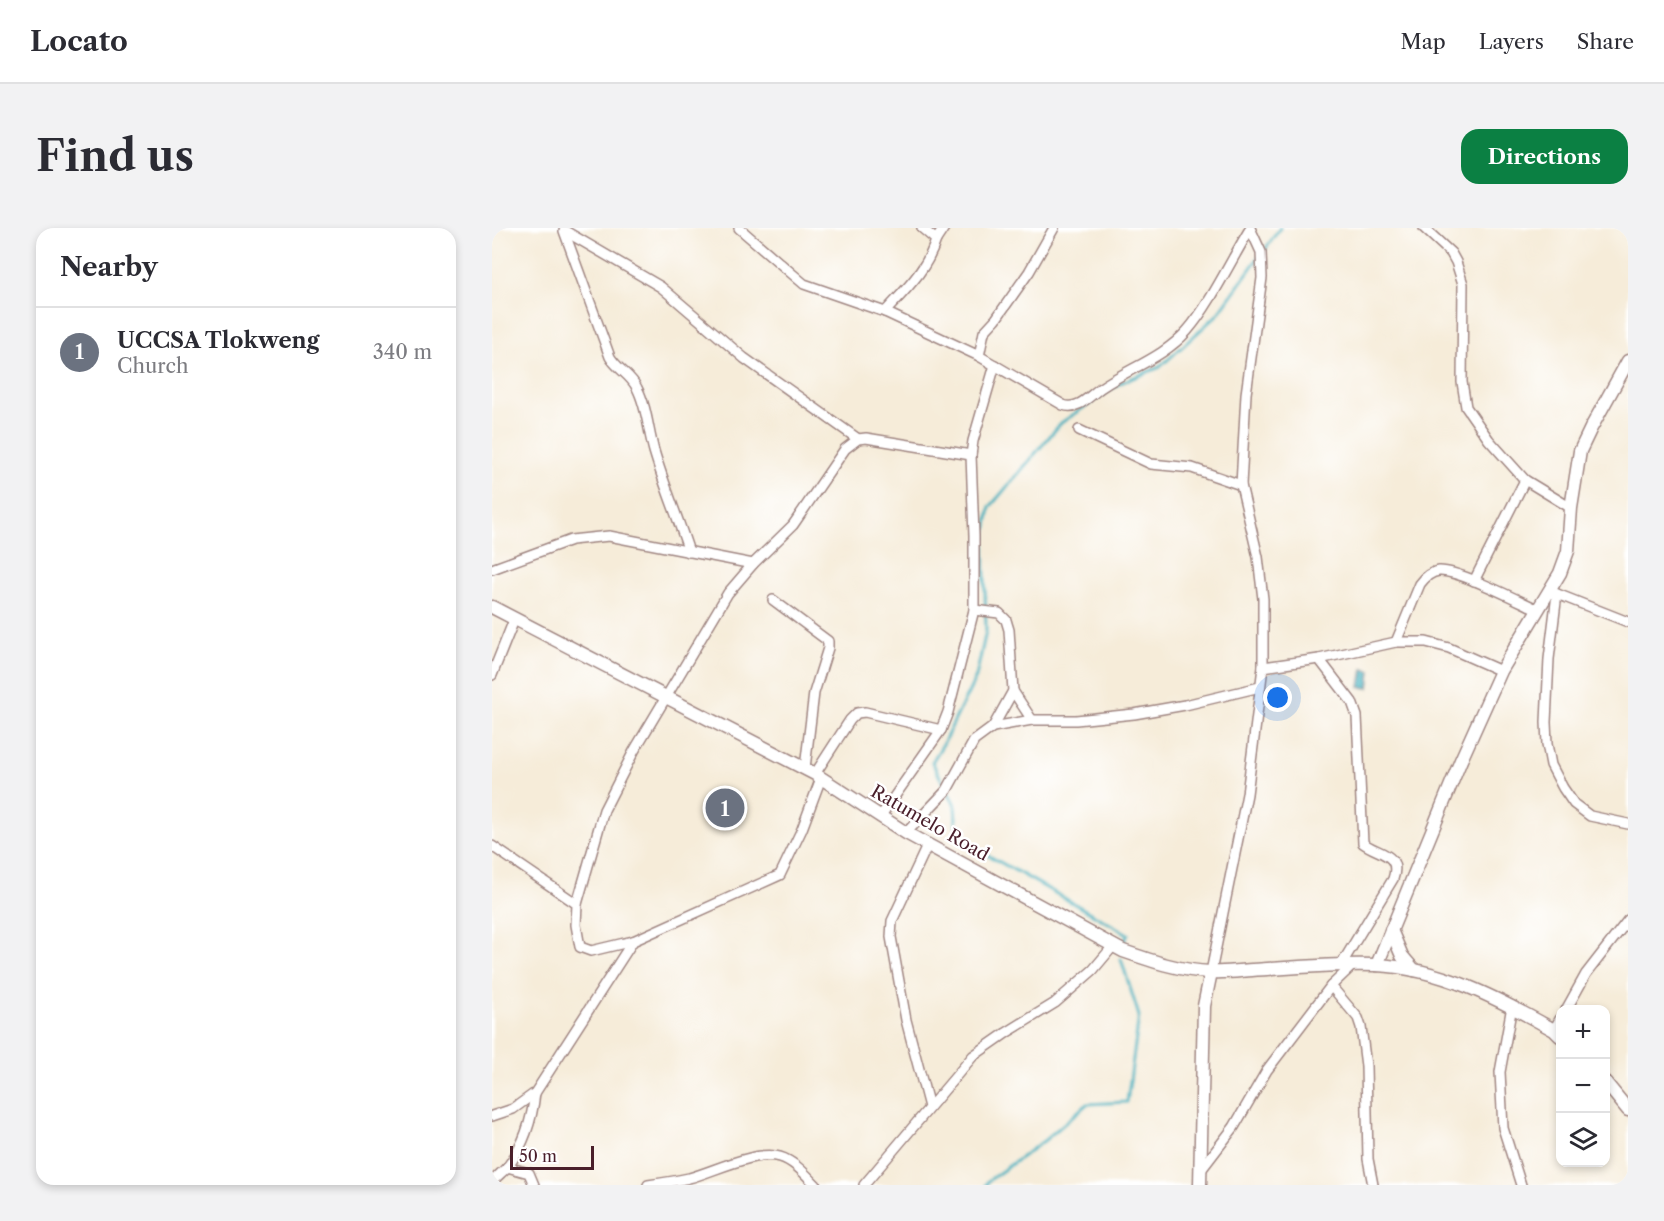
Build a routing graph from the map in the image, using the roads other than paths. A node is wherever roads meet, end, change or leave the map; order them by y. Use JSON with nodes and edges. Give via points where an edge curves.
{"nodes":[{"id":1,"x":739,"y":228,"type":"edge"},
{"id":2,"x":922,"y":228,"type":"edge"},
{"id":3,"x":944,"y":228,"type":"edge"},
{"id":4,"x":1054,"y":228,"type":"edge"},
{"id":5,"x":1424,"y":228,"type":"edge"},
{"id":6,"x":1250,"y":229,"type":"edge"},
{"id":7,"x":563,"y":230,"type":"edge"},
{"id":8,"x":936,"y":240,"type":"junction"},
{"id":9,"x":885,"y":312,"type":"junction"},
{"id":10,"x":979,"y":356,"type":"junction"},
{"id":11,"x":1628,"y":361,"type":"edge"},
{"id":12,"x":995,"y":365,"type":"junction"},
{"id":13,"x":1079,"y":430,"type":"dead end"},
{"id":14,"x":858,"y":439,"type":"junction"},
{"id":15,"x":971,"y":455,"type":"junction"},
{"id":16,"x":1525,"y":480,"type":"junction"},
{"id":17,"x":1241,"y":485,"type":"junction"},
{"id":18,"x":1571,"y":508,"type":"junction"},
{"id":19,"x":689,"y":552,"type":"junction"},
{"id":20,"x":753,"y":564,"type":"junction"},
{"id":21,"x":492,"y":569,"type":"edge"},
{"id":22,"x":1474,"y":581,"type":"junction"},
{"id":23,"x":1553,"y":592,"type":"junction"},
{"id":24,"x":773,"y":600,"type":"dead end"},
{"id":25,"x":492,"y":607,"type":"edge"},
{"id":26,"x":1537,"y":609,"type":"junction"},
{"id":27,"x":974,"y":610,"type":"junction"},
{"id":28,"x":514,"y":620,"type":"junction"},
{"id":29,"x":1628,"y":622,"type":"edge"},
{"id":30,"x":1396,"y":642,"type":"junction"},
{"id":31,"x":1318,"y":659,"type":"junction"},
{"id":32,"x":1263,"y":667,"type":"junction"},
{"id":33,"x":1501,"y":671,"type":"junction"},
{"id":34,"x":492,"y":675,"type":"edge"},
{"id":35,"x":1260,"y":687,"type":"junction"},
{"id":36,"x":1013,"y":691,"type":"junction"},
{"id":37,"x":668,"y":696,"type":"junction"},
{"id":38,"x":1032,"y":720,"type":"junction"},
{"id":39,"x":993,"y":727,"type":"junction"},
{"id":40,"x":940,"y":730,"type":"junction"},
{"id":41,"x":814,"y":773,"type":"junction"},
{"id":42,"x":880,"y":818,"type":"junction"},
{"id":43,"x":1628,"y":824,"type":"edge"},
{"id":44,"x":906,"y":832,"type":"junction"},
{"id":45,"x":928,"y":844,"type":"junction"},
{"id":46,"x":492,"y":846,"type":"edge"},
{"id":47,"x":577,"y":904,"type":"junction"},
{"id":48,"x":1628,"y":920,"type":"edge"},
{"id":49,"x":1391,"y":930,"type":"junction"},
{"id":50,"x":633,"y":941,"type":"junction"},
{"id":51,"x":1114,"y":945,"type":"junction"},
{"id":52,"x":1347,"y":965,"type":"junction"},
{"id":53,"x":1377,"y":965,"type":"junction"},
{"id":54,"x":1414,"y":970,"type":"junction"},
{"id":55,"x":1211,"y":972,"type":"junction"},
{"id":56,"x":1330,"y":986,"type":"junction"},
{"id":57,"x":1569,"y":1005,"type":"edge"},
{"id":58,"x":1512,"y":1006,"type":"junction"},
{"id":59,"x":1556,"y":1032,"type":"edge"},
{"id":60,"x":1610,"y":1089,"type":"edge"},
{"id":61,"x":535,"y":1093,"type":"junction"},
{"id":62,"x":929,"y":1107,"type":"junction"},
{"id":63,"x":1628,"y":1110,"type":"edge"},
{"id":64,"x":492,"y":1116,"type":"edge"},
{"id":65,"x":507,"y":1167,"type":"junction"},
{"id":66,"x":1201,"y":1170,"type":"junction"},
{"id":67,"x":492,"y":1182,"type":"edge"},
{"id":68,"x":534,"y":1185,"type":"edge"},
{"id":69,"x":648,"y":1185,"type":"edge"},
{"id":70,"x":816,"y":1185,"type":"edge"},
{"id":71,"x":864,"y":1185,"type":"edge"},
{"id":72,"x":1200,"y":1185,"type":"edge"},
{"id":73,"x":1373,"y":1185,"type":"edge"},
{"id":74,"x":1521,"y":1185,"type":"edge"}],
"edges":[{"from":1,"to":9,"type":"street","via":[[804,284]]},
{"from":2,"to":8,"type":"street"},
{"from":3,"to":8,"type":"street"},
{"from":4,"to":10,"type":"street","via":[[1029,272],[984,332]]},
{"from":5,"to":16,"type":"street","via":[[1450,253],[1463,284],[1462,382],[1466,407]]},
{"from":6,"to":12,"type":"street","via":[[1186,332],[1077,405],[1063,405]]},
{"from":6,"to":17,"type":"street","via":[[1260,252],[1262,278],[1246,394]]},
{"from":7,"to":14,"type":"street","via":[[661,287],[744,357]]},
{"from":7,"to":19,"type":"street","via":[[610,357],[638,389]]},
{"from":8,"to":9,"type":"street","via":[[919,275]]},
{"from":9,"to":10,"type":"street"},
{"from":10,"to":12,"type":"street"},
{"from":11,"to":18,"type":"street","via":[[1580,451]]},
{"from":12,"to":15,"type":"street"},
{"from":13,"to":17,"type":"street","via":[[1151,464],[1192,468]]},
{"from":14,"to":15,"type":"street"},
{"from":14,"to":20,"type":"street","via":[[845,449],[793,525]]},
{"from":15,"to":27,"type":"street"},
{"from":16,"to":18,"type":"street"},
{"from":16,"to":22,"type":"street"},
{"from":17,"to":32,"type":"street","via":[[1258,557],[1263,599]]},
{"from":18,"to":23,"type":"street","via":[[1568,551]]},
{"from":19,"to":20,"type":"street"},
{"from":19,"to":21,"type":"street","via":[[609,536],[589,536]]},
{"from":20,"to":37,"type":"street","via":[[728,593]]},
{"from":22,"to":26,"type":"street"},
{"from":22,"to":30,"type":"street","via":[[1447,572],[1426,576]]},
{"from":23,"to":26,"type":"street"},
{"from":23,"to":29,"type":"street"},
{"from":23,"to":43,"type":"street","via":[[1546,722],[1551,765],[1575,804],[1590,816]]},
{"from":24,"to":41,"type":"street","via":[[828,641],[814,693]]},
{"from":25,"to":28,"type":"street","name":"Ratumelo Road"},
{"from":26,"to":33,"type":"street"},
{"from":27,"to":36,"type":"street","via":[[999,613],[1006,620]]},
{"from":27,"to":40,"type":"street"},
{"from":28,"to":34,"type":"street"},
{"from":28,"to":37,"type":"street","name":"Ratumelo Road"},
{"from":30,"to":31,"type":"street"},
{"from":30,"to":33,"type":"street","via":[[1426,642],[1449,648]]},
{"from":31,"to":32,"type":"street"},
{"from":31,"to":52,"type":"street","via":[[1352,702],[1357,716],[1363,843],[1389,856],[1395,868],[1393,879]]},
{"from":32,"to":35,"type":"street"},
{"from":33,"to":49,"type":"street"},
{"from":35,"to":38,"type":"street","via":[[1134,714]]},
{"from":35,"to":55,"type":"street","via":[[1247,794]]},
{"from":36,"to":38,"type":"street"},
{"from":36,"to":39,"type":"street"},
{"from":37,"to":41,"type":"street","name":"Ratumelo Road"},
{"from":37,"to":47,"type":"street","via":[[604,810]]},
{"from":38,"to":39,"type":"street"},
{"from":39,"to":44,"type":"street","via":[[974,741],[947,790]]},
{"from":40,"to":41,"type":"street","via":[[857,713]]},
{"from":40,"to":42,"type":"street"},
{"from":41,"to":42,"type":"street","name":"Ratumelo Road"},
{"from":41,"to":50,"type":"street","via":[[802,829],[780,875]]},
{"from":42,"to":44,"type":"street","name":"Ratumelo Road"},
{"from":44,"to":45,"type":"street","name":"Ratumelo Road"},
{"from":45,"to":51,"type":"street","name":"Ratumelo Road"},
{"from":45,"to":62,"type":"street","via":[[892,921],[891,937],[906,1020]]},
{"from":46,"to":47,"type":"street"},
{"from":47,"to":50,"type":"street","via":[[580,947],[591,951]]},
{"from":48,"to":57,"type":"street","via":[[1586,974]]},
{"from":49,"to":53,"type":"street"},
{"from":49,"to":54,"type":"street","via":[[1402,956]]},
{"from":50,"to":61,"type":"street"},
{"from":51,"to":55,"type":"street","name":"Ratumelo Road","via":[[1177,968]]},
{"from":51,"to":62,"type":"street","via":[[1056,1003],[1005,1032],[973,1056]]},
{"from":52,"to":53,"type":"street","name":"Ratumelo Road"},
{"from":52,"to":55,"type":"street","name":"Ratumelo Road"},
{"from":52,"to":56,"type":"street"},
{"from":53,"to":54,"type":"street","name":"Ratumelo Road"},
{"from":54,"to":58,"type":"street","name":"Ratumelo Road","via":[[1445,977]]},
{"from":55,"to":66,"type":"street","via":[[1204,1006]]},
{"from":56,"to":66,"type":"street","via":[[1267,1070],[1234,1127]]},
{"from":56,"to":73,"type":"street","via":[[1358,1018],[1361,1027],[1368,1160]]},
{"from":58,"to":59,"type":"street","name":"Ratumelo Road"},
{"from":58,"to":74,"type":"street","via":[[1500,1072],[1503,1128]]},
{"from":60,"to":63,"type":"street"},
{"from":61,"to":64,"type":"street","via":[[513,1109]]},
{"from":61,"to":65,"type":"street","via":[[526,1137]]},
{"from":62,"to":71,"type":"street"},
{"from":65,"to":67,"type":"street"},
{"from":65,"to":68,"type":"street","via":[[529,1173]]},
{"from":66,"to":72,"type":"street"},
{"from":69,"to":70,"type":"street","via":[[688,1178],[745,1159],[771,1156],[794,1164]]}]}
